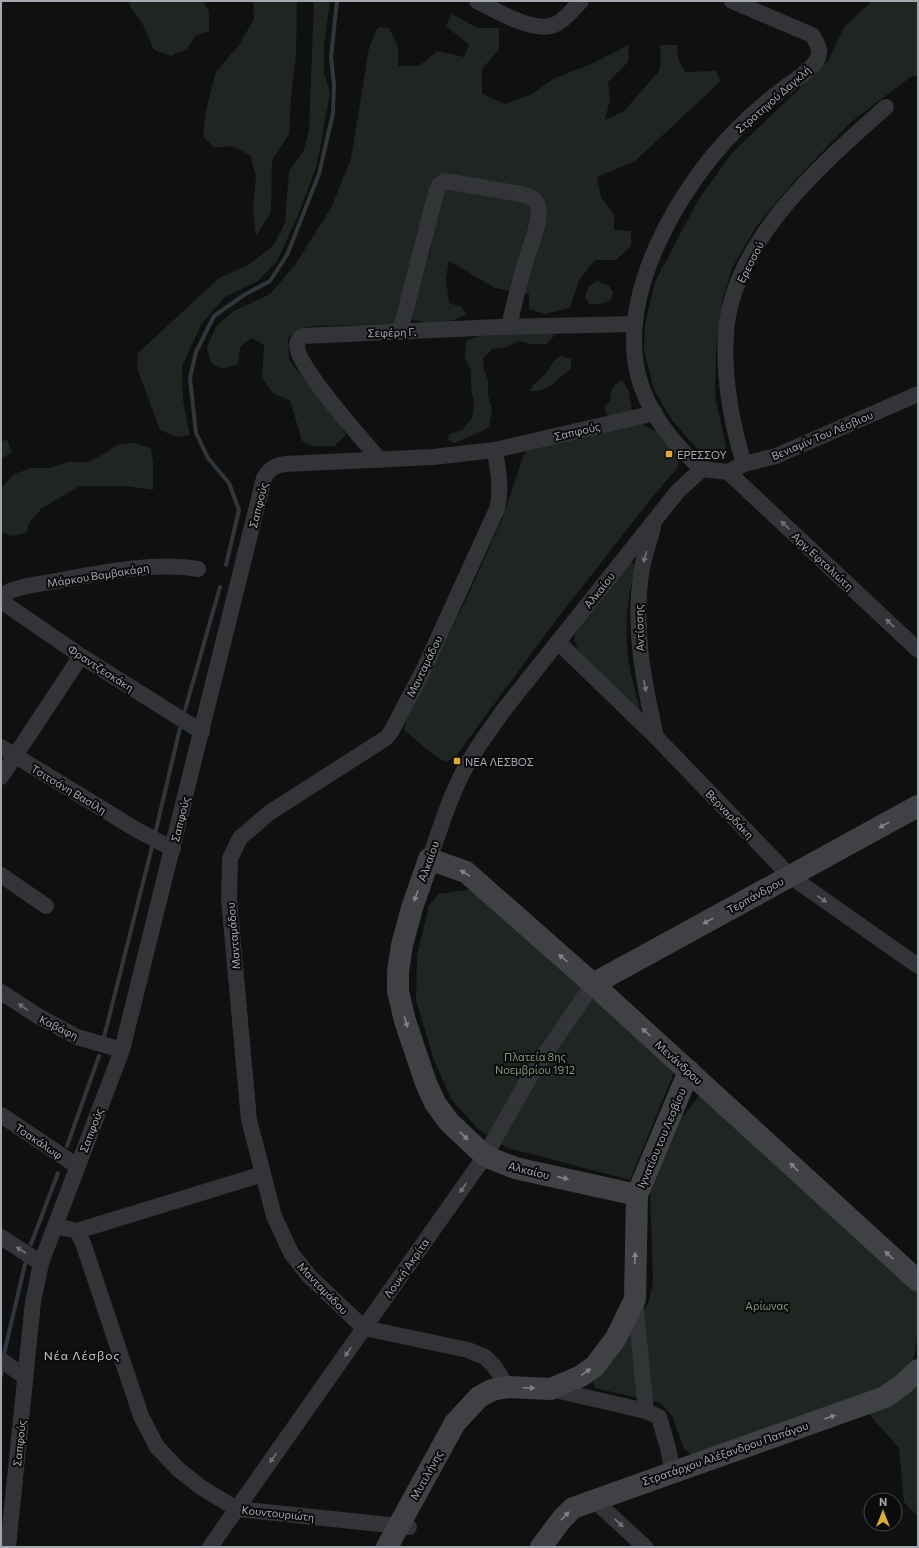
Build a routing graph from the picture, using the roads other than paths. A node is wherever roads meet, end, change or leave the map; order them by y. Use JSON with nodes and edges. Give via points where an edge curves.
{"nodes":[{"id":1,"x":477,"y":1,"type":"edge"},
{"id":2,"x":581,"y":1,"type":"edge"},
{"id":3,"x":732,"y":1,"type":"edge"},
{"id":4,"x":886,"y":107,"type":"dead end"},
{"id":5,"x":635,"y":324,"type":"junction"},
{"id":6,"x":509,"y":326,"type":"junction"},
{"id":7,"x":400,"y":332,"type":"junction"},
{"id":8,"x":918,"y":394,"type":"edge"},
{"id":9,"x":655,"y":413,"type":"junction"},
{"id":10,"x":495,"y":450,"type":"junction"},
{"id":11,"x":380,"y":460,"type":"junction"},
{"id":12,"x":744,"y":464,"type":"junction"},
{"id":13,"x":702,"y":469,"type":"junction"},
{"id":14,"x":728,"y":472,"type":"junction"},
{"id":15,"x":655,"y":520,"type":"junction"},
{"id":16,"x":198,"y":569,"type":"dead end"},
{"id":17,"x":1,"y":596,"type":"edge"},
{"id":18,"x":1,"y":602,"type":"edge"},
{"id":19,"x":558,"y":642,"type":"junction"},
{"id":20,"x":918,"y":650,"type":"edge"},
{"id":21,"x":81,"y":656,"type":"junction"},
{"id":22,"x":202,"y":732,"type":"junction"},
{"id":23,"x":656,"y":737,"type":"junction"},
{"id":24,"x":1,"y":747,"type":"edge"},
{"id":25,"x":15,"y":756,"type":"junction"},
{"id":26,"x":1,"y":777,"type":"edge"},
{"id":27,"x":918,"y":806,"type":"edge"},
{"id":28,"x":168,"y":846,"type":"junction"},
{"id":29,"x":429,"y":859,"type":"junction"},
{"id":30,"x":1,"y":875,"type":"edge"},
{"id":31,"x":790,"y":876,"type":"junction"},
{"id":32,"x":46,"y":906,"type":"dead end"},
{"id":33,"x":918,"y":966,"type":"edge"},
{"id":34,"x":593,"y":984,"type":"junction"},
{"id":35,"x":1,"y":992,"type":"edge"},
{"id":36,"x":122,"y":1050,"type":"junction"},
{"id":37,"x":690,"y":1071,"type":"junction"},
{"id":38,"x":1,"y":1115,"type":"edge"},
{"id":39,"x":485,"y":1156,"type":"junction"},
{"id":40,"x":77,"y":1166,"type":"junction"},
{"id":41,"x":263,"y":1174,"type":"junction"},
{"id":42,"x":637,"y":1195,"type":"junction"},
{"id":43,"x":55,"y":1226,"type":"junction"},
{"id":44,"x":77,"y":1231,"type":"junction"},
{"id":45,"x":1,"y":1237,"type":"edge"},
{"id":46,"x":41,"y":1263,"type":"junction"},
{"id":47,"x":918,"y":1282,"type":"edge"},
{"id":48,"x":635,"y":1299,"type":"junction"},
{"id":49,"x":364,"y":1328,"type":"junction"},
{"id":50,"x":1,"y":1360,"type":"edge"},
{"id":51,"x":918,"y":1370,"type":"edge"},
{"id":52,"x":25,"y":1376,"type":"junction"},
{"id":53,"x":507,"y":1387,"type":"junction"},
{"id":54,"x":551,"y":1389,"type":"junction"},
{"id":55,"x":646,"y":1411,"type":"junction"},
{"id":56,"x":673,"y":1472,"type":"junction"},
{"id":57,"x":8,"y":1477,"type":"edge"},
{"id":58,"x":593,"y":1499,"type":"junction"},
{"id":59,"x":237,"y":1509,"type":"junction"},
{"id":60,"x":404,"y":1526,"type":"junction"},
{"id":61,"x":5,"y":1527,"type":"edge"},
{"id":62,"x":8,"y":1547,"type":"edge"},
{"id":63,"x":210,"y":1547,"type":"edge"},
{"id":64,"x":387,"y":1547,"type":"edge"},
{"id":65,"x":399,"y":1547,"type":"edge"},
{"id":66,"x":541,"y":1547,"type":"edge"},
{"id":67,"x":645,"y":1547,"type":"edge"}],
"edges":[{"from":1,"to":2,"type":"street","via":[[517,20],[543,28],[554,26],[564,19]]},
{"from":3,"to":5,"type":"street","name":"Στρατηγού Δαγκλή","via":[[812,35],[819,53],[810,70],[735,131],[713,156],[677,207],[647,273]]},
{"from":4,"to":12,"type":"street","name":"Ερεσσού","via":[[795,195],[759,242],[742,273],[726,331],[726,362],[729,404]]},
{"from":5,"to":6,"type":"street","name":"Σεφέρη Γ."},
{"from":5,"to":9,"type":"street","name":"Στρατηγού Δαγκλή","via":[[638,376]]},
{"from":6,"to":7,"type":"street","name":"Σεφέρη Γ."},
{"from":6,"to":7,"type":"street","via":[[535,231],[539,208],[536,201],[521,194],[445,181],[437,189]]},
{"from":7,"to":11,"type":"street","name":"Σεφέρη Γ.","via":[[309,334],[302,336],[297,345],[304,362],[333,405]]},
{"from":8,"to":12,"type":"street","name":"Βενιαμίν Του Λέσβιου","via":[[776,456]]},
{"from":9,"to":10,"type":"street","name":"Σαπφούς"},
{"from":9,"to":13,"type":"street","name":"Στρατηγού Δαγκλή","via":[[678,446]]},
{"from":10,"to":11,"type":"street","name":"Σαπφούς","via":[[441,457]]},
{"from":10,"to":41,"type":"street","name":"Μανταμάδου","via":[[500,480],[497,508],[423,671],[390,734],[269,813],[240,838],[230,859],[229,899],[249,1120]]},
{"from":11,"to":22,"type":"street","name":"Σαπφούς","via":[[285,464],[268,470]]},
{"from":12,"to":14,"type":"street","name":"Βενιαμίν Του Λέσβιου"},
{"from":13,"to":14,"type":"street"},
{"from":13,"to":15,"type":"street","name":"Αλκαίου","via":[[678,491]]},
{"from":20,"to":14,"type":"street","name":"Αργ. Εφταλιώτη","one_way":true},
{"from":15,"to":19,"type":"street","name":"Αλκαίου"},
{"from":15,"to":23,"type":"street","name":"Αντίσσης","one_way":true,"via":[[641,572],[638,614],[641,669]]},
{"from":16,"to":17,"type":"street","name":"Μάρκου Βαμβακάρη","via":[[147,567],[28,586]]},
{"from":18,"to":21,"type":"street","name":"Φραντζεσκάκη"},
{"from":19,"to":23,"type":"street","name":"Βερναρδάκη"},
{"from":19,"to":29,"type":"street","name":"Αλκαίου","via":[[503,711],[467,765],[444,816]]},
{"from":21,"to":22,"type":"street","name":"Φραντζεσκάκη"},
{"from":21,"to":25,"type":"street"},
{"from":22,"to":28,"type":"street","name":"Σαπφούς"},
{"from":23,"to":31,"type":"street","name":"Βερναρδάκη"},
{"from":24,"to":25,"type":"street","name":"Τσιτσάνη Βασίλη"},
{"from":25,"to":26,"type":"street"},
{"from":25,"to":28,"type":"street","name":"Τσιτσάνη Βασίλη"},
{"from":27,"to":31,"type":"street","name":"Τερπάνδρου","one_way":true},
{"from":28,"to":36,"type":"street","name":"Σαπφούς"},
{"from":34,"to":29,"type":"street","name":"Μενάνδρου","one_way":true,"via":[[466,872]]},
{"from":29,"to":39,"type":"street","name":"Αλκαίου","one_way":true,"via":[[402,945],[398,972],[401,1005],[435,1103],[449,1122]]},
{"from":30,"to":32,"type":"street"},
{"from":31,"to":33,"type":"street","name":"Βερναρδάκη","one_way":true},
{"from":31,"to":34,"type":"street","name":"Τερπάνδρου","one_way":true},
{"from":37,"to":34,"type":"street","name":"Μενάνδρου","one_way":true},
{"from":34,"to":39,"type":"street","name":"Λουκή Ακρίτα","via":[[532,1073]]},
{"from":36,"to":35,"type":"street","name":"Καβάφη","one_way":true,"via":[[78,1037],[38,1016]]},
{"from":36,"to":40,"type":"street","name":"Σαπφούς"},
{"from":37,"to":42,"type":"street","name":"Ιγνατίου του Λεσβίου"},
{"from":47,"to":37,"type":"street","name":"Μενάνδρου","one_way":true},
{"from":38,"to":40,"type":"street","name":"Τσακάλωφ"},
{"from":39,"to":42,"type":"street","name":"Αλκαίου","one_way":true,"via":[[515,1168]]},
{"from":39,"to":49,"type":"street","name":"Λουκή Ακρίτα","one_way":true},
{"from":40,"to":43,"type":"street","name":"Σαπφούς"},
{"from":41,"to":44,"type":"street"},
{"from":41,"to":49,"type":"street","name":"Μανταμάδου","via":[[274,1216],[291,1253],[319,1286]]},
{"from":48,"to":42,"type":"street","name":"Ιγνατίου του Λεσβίου","one_way":true},
{"from":43,"to":44,"type":"street"},
{"from":43,"to":46,"type":"street","name":"Σαπφούς"},
{"from":44,"to":59,"type":"street","name":"Κουντουριώτη","via":[[141,1416],[157,1447],[179,1470],[202,1488]]},
{"from":46,"to":45,"type":"street","one_way":true},
{"from":46,"to":52,"type":"street","name":"Σαπφούς","via":[[34,1295]]},
{"from":54,"to":48,"type":"street","name":"Ιγνατίου του Λεσβίου","one_way":true,"via":[[581,1376],[595,1366],[616,1338]]},
{"from":48,"to":55,"type":"street"},
{"from":49,"to":53,"type":"street","via":[[468,1350],[485,1358],[495,1367]]},
{"from":49,"to":59,"type":"street","name":"Λουκή Ακρίτα","one_way":true},
{"from":50,"to":52,"type":"street"},
{"from":56,"to":51,"type":"street","name":"Στρατάρχου Αλέξανδρου Παπάγου","one_way":true,"via":[[885,1397]]},
{"from":52,"to":57,"type":"street","name":"Σαπφούς"},
{"from":53,"to":54,"type":"street","name":"Ιγνατίου του Λεσβίου","one_way":true},
{"from":53,"to":60,"type":"street","name":"Μυτιλήνης","via":[[492,1390],[479,1397],[455,1423]]},
{"from":54,"to":55,"type":"street"},
{"from":55,"to":56,"type":"street","via":[[659,1417]]},
{"from":56,"to":58,"type":"street","name":"Στρατάρχου Αλέξανδρου Παπάγου"},
{"from":57,"to":61,"type":"street","name":"Σαπφούς"},
{"from":66,"to":58,"type":"street","name":"Στρατάρχου Αλέξανδρου Παπάγου","one_way":true,"via":[[562,1518],[573,1508]]},
{"from":58,"to":67,"type":"street","one_way":true},
{"from":59,"to":60,"type":"street","name":"Κουντουριώτη"},
{"from":59,"to":63,"type":"street","name":"Λουκή Ακρίτα"},
{"from":60,"to":64,"type":"street","name":"Μυτιλήνης"},
{"from":60,"to":65,"type":"street","name":"Μυτιλήνης"},
{"from":61,"to":62,"type":"street","name":"Σαπφούς"}]}
